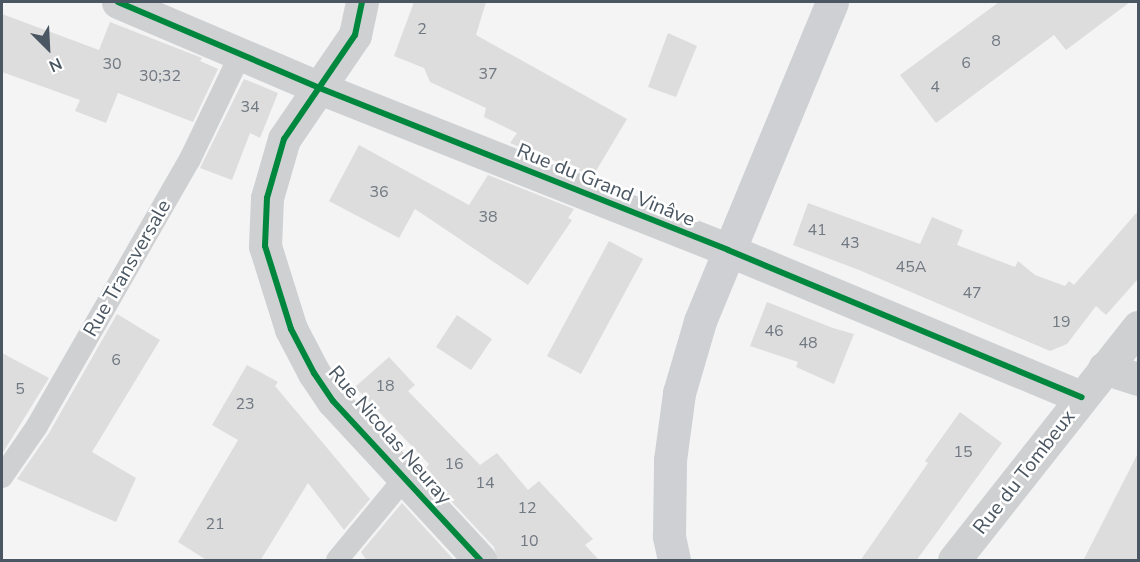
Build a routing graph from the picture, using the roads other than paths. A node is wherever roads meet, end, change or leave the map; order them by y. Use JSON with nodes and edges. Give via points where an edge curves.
{"nodes":[{"id":1,"x":118,"y":2,"type":"edge"},
{"id":2,"x":362,"y":2,"type":"edge"},
{"id":3,"x":832,"y":2,"type":"edge"},
{"id":4,"x":241,"y":53,"type":"junction"},
{"id":5,"x":317,"y":87,"type":"junction"},
{"id":6,"x":729,"y":250,"type":"junction"},
{"id":7,"x":1138,"y":327,"type":"edge"},
{"id":8,"x":1104,"y":368,"type":"junction"},
{"id":9,"x":1138,"y":379,"type":"edge"},
{"id":10,"x":1082,"y":397,"type":"junction"},
{"id":11,"x":2,"y":477,"type":"edge"},
{"id":12,"x":404,"y":479,"type":"junction"},
{"id":13,"x":337,"y":561,"type":"edge"},
{"id":14,"x":480,"y":561,"type":"edge"},
{"id":15,"x":674,"y":561,"type":"edge"},
{"id":16,"x":954,"y":561,"type":"edge"}],
"edges":[{"from":1,"to":4,"type":"street","name":"Rue du Grand Vinâve"},
{"from":2,"to":5,"type":"street","name":"Rue Nicolas Neuray","via":[[355,35]]},
{"from":3,"to":6,"type":"main road"},
{"from":4,"to":5,"type":"street","name":"Rue du Grand Vinâve"},
{"from":4,"to":11,"type":"lane","name":"Rue Transversale","via":[[190,159],[37,426]]},
{"from":5,"to":6,"type":"street","name":"Rue du Grand Vinâve"},
{"from":5,"to":12,"type":"street","name":"Rue Nicolas Neuray","via":[[284,139],[267,198],[265,246],[291,329],[314,374],[333,401]]},
{"from":6,"to":10,"type":"street","name":"Rue du Grand Vinâve"},
{"from":6,"to":15,"type":"main road","via":[[700,321],[679,393],[670,471],[669,536]]},
{"from":7,"to":8,"type":"street","name":"Rue du Tombeux"},
{"from":8,"to":9,"type":"street"},
{"from":8,"to":10,"type":"street","name":"Rue du Tombeux"},
{"from":10,"to":16,"type":"street","name":"Rue du Tombeux"},
{"from":12,"to":13,"type":"lane"},
{"from":12,"to":14,"type":"street","name":"Rue Nicolas Neuray"}]}
